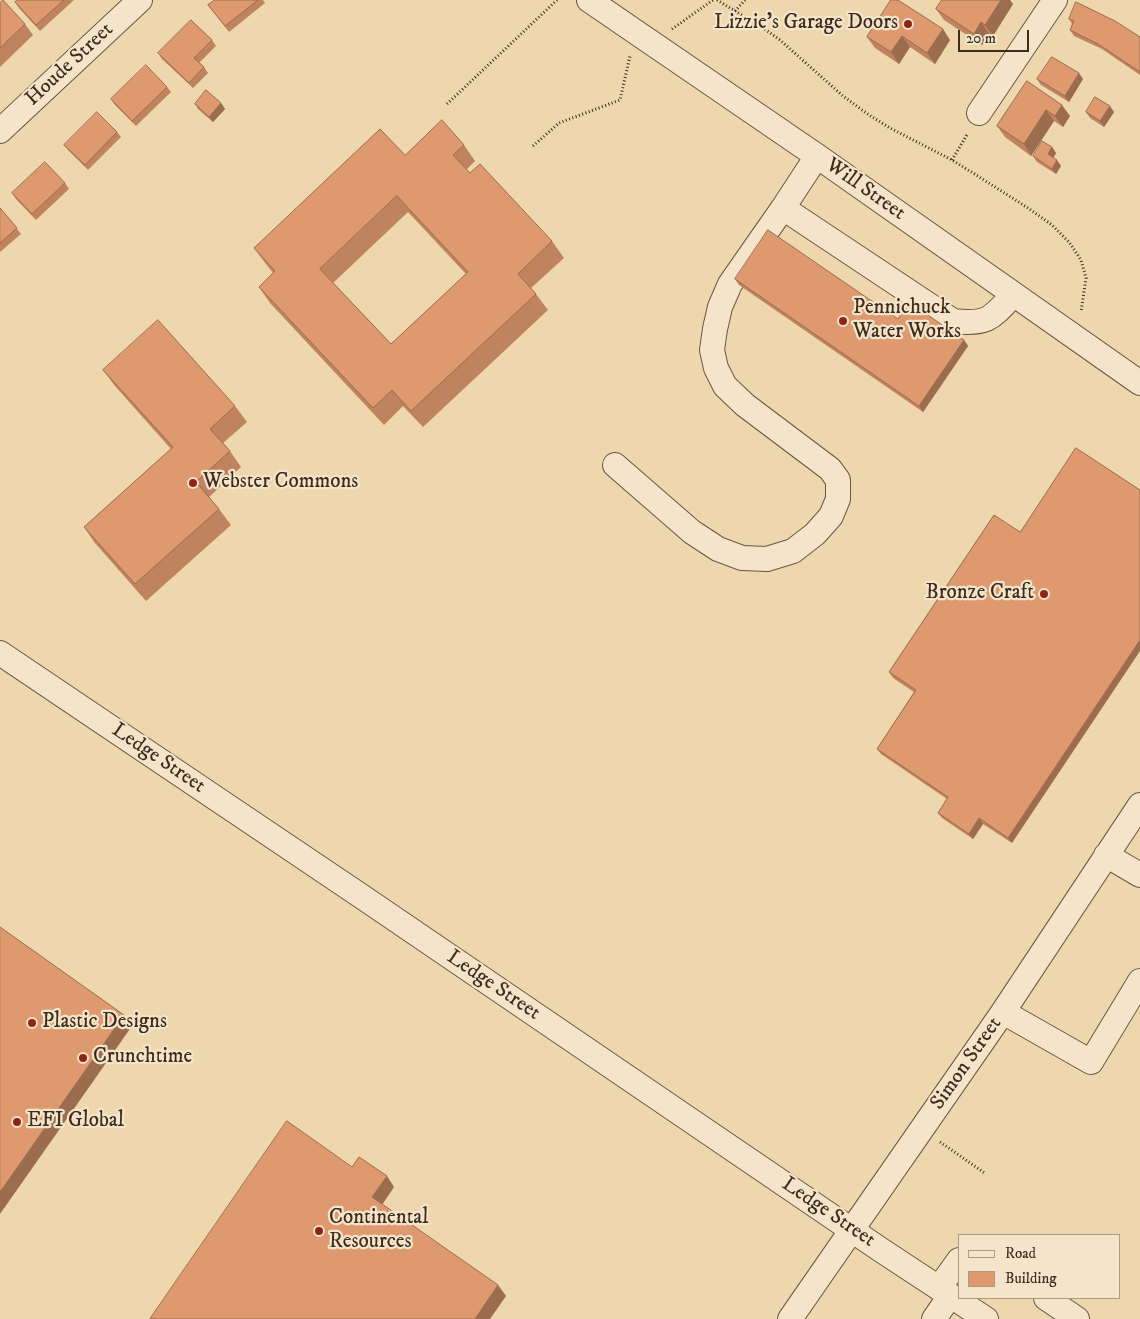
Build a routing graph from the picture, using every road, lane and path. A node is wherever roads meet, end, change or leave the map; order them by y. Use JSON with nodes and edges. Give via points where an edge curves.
{"nodes":[{"id":1,"x":140,"y":0,"type":"edge"},
{"id":2,"x":557,"y":0,"type":"edge"},
{"id":3,"x":589,"y":0,"type":"edge"},
{"id":4,"x":713,"y":0,"type":"edge"},
{"id":5,"x":717,"y":0,"type":"edge"},
{"id":6,"x":745,"y":0,"type":"edge"},
{"id":7,"x":1054,"y":0,"type":"edge"},
{"id":8,"x":735,"y":11,"type":"junction"},
{"id":9,"x":670,"y":30,"type":"dead end"},
{"id":10,"x":630,"y":53,"type":"dead end"},
{"id":11,"x":447,"y":104,"type":"dead end"},
{"id":12,"x":979,"y":113,"type":"joint"},
{"id":13,"x":0,"y":131,"type":"edge"},
{"id":14,"x":533,"y":146,"type":"dead end"},
{"id":15,"x":817,"y":156,"type":"junction"},
{"id":16,"x":952,"y":160,"type":"junction"},
{"id":17,"x":783,"y":208,"type":"junction"},
{"id":18,"x":1014,"y":295,"type":"junction"},
{"id":19,"x":1075,"y":337,"type":"junction"},
{"id":20,"x":1140,"y":383,"type":"edge"},
{"id":21,"x":615,"y":465,"type":"dead end"},
{"id":22,"x":0,"y":653,"type":"edge"},
{"id":23,"x":1140,"y":805,"type":"edge"},
{"id":24,"x":1106,"y":856,"type":"junction"},
{"id":25,"x":1140,"y":875,"type":"edge"},
{"id":26,"x":1140,"y":981,"type":"edge"},
{"id":27,"x":1003,"y":1012,"type":"junction"},
{"id":28,"x":922,"y":1129,"type":"junction"},
{"id":29,"x":986,"y":1174,"type":"dead end"},
{"id":30,"x":852,"y":1230,"type":"junction"},
{"id":31,"x":958,"y":1262,"type":"edge"},
{"id":32,"x":944,"y":1292,"type":"junction"},
{"id":33,"x":1047,"y":1299,"type":"edge"},
{"id":34,"x":790,"y":1319,"type":"edge"},
{"id":35,"x":934,"y":1319,"type":"edge"},
{"id":36,"x":986,"y":1319,"type":"edge"},
{"id":37,"x":1077,"y":1319,"type":"edge"}],
"edges":[{"from":1,"to":13,"type":"street","name":"Houde Street"},
{"from":2,"to":11,"type":"path"},
{"from":3,"to":15,"type":"street","name":"Will Street"},
{"from":4,"to":9,"type":"path"},
{"from":5,"to":8,"type":"path"},
{"from":6,"to":8,"type":"path"},
{"from":7,"to":12,"type":"street"},
{"from":8,"to":16,"type":"path","via":[[780,40],[869,115]]},
{"from":10,"to":14,"type":"path","via":[[620,100],[559,123]]},
{"from":12,"to":16,"type":"path"},
{"from":15,"to":17,"type":"street"},
{"from":15,"to":18,"type":"street","name":"Will Street"},
{"from":16,"to":19,"type":"path","via":[[1028,208],[1069,242],[1081,260],[1086,278]]},
{"from":17,"to":18,"type":"street","via":[[953,321],[970,324],[986,320]]},
{"from":17,"to":21,"type":"street","via":[[730,284],[720,307],[712,350],[716,368],[726,386],[745,405],[830,469],[838,480],[838,499],[831,516],[816,534],[793,551],[767,560],[742,558],[718,549],[692,532]]},
{"from":18,"to":19,"type":"street","name":"Will Street"},
{"from":19,"to":20,"type":"street","name":"Will Street"},
{"from":22,"to":30,"type":"street","name":"Ledge Street"},
{"from":23,"to":24,"type":"street","name":"Simon Street"},
{"from":24,"to":25,"type":"street"},
{"from":24,"to":27,"type":"street","name":"Simon Street"},
{"from":26,"to":27,"type":"street","via":[[1090,1062]]},
{"from":27,"to":28,"type":"street","name":"Simon Street"},
{"from":28,"to":29,"type":"path"},
{"from":28,"to":30,"type":"street","name":"Simon Street"},
{"from":30,"to":32,"type":"street","name":"Ledge Street"},
{"from":30,"to":34,"type":"street","name":"Simon Street"},
{"from":31,"to":32,"type":"street"},
{"from":32,"to":35,"type":"street"},
{"from":32,"to":36,"type":"street","name":"Ledge Street"},
{"from":33,"to":37,"type":"street"}]}
